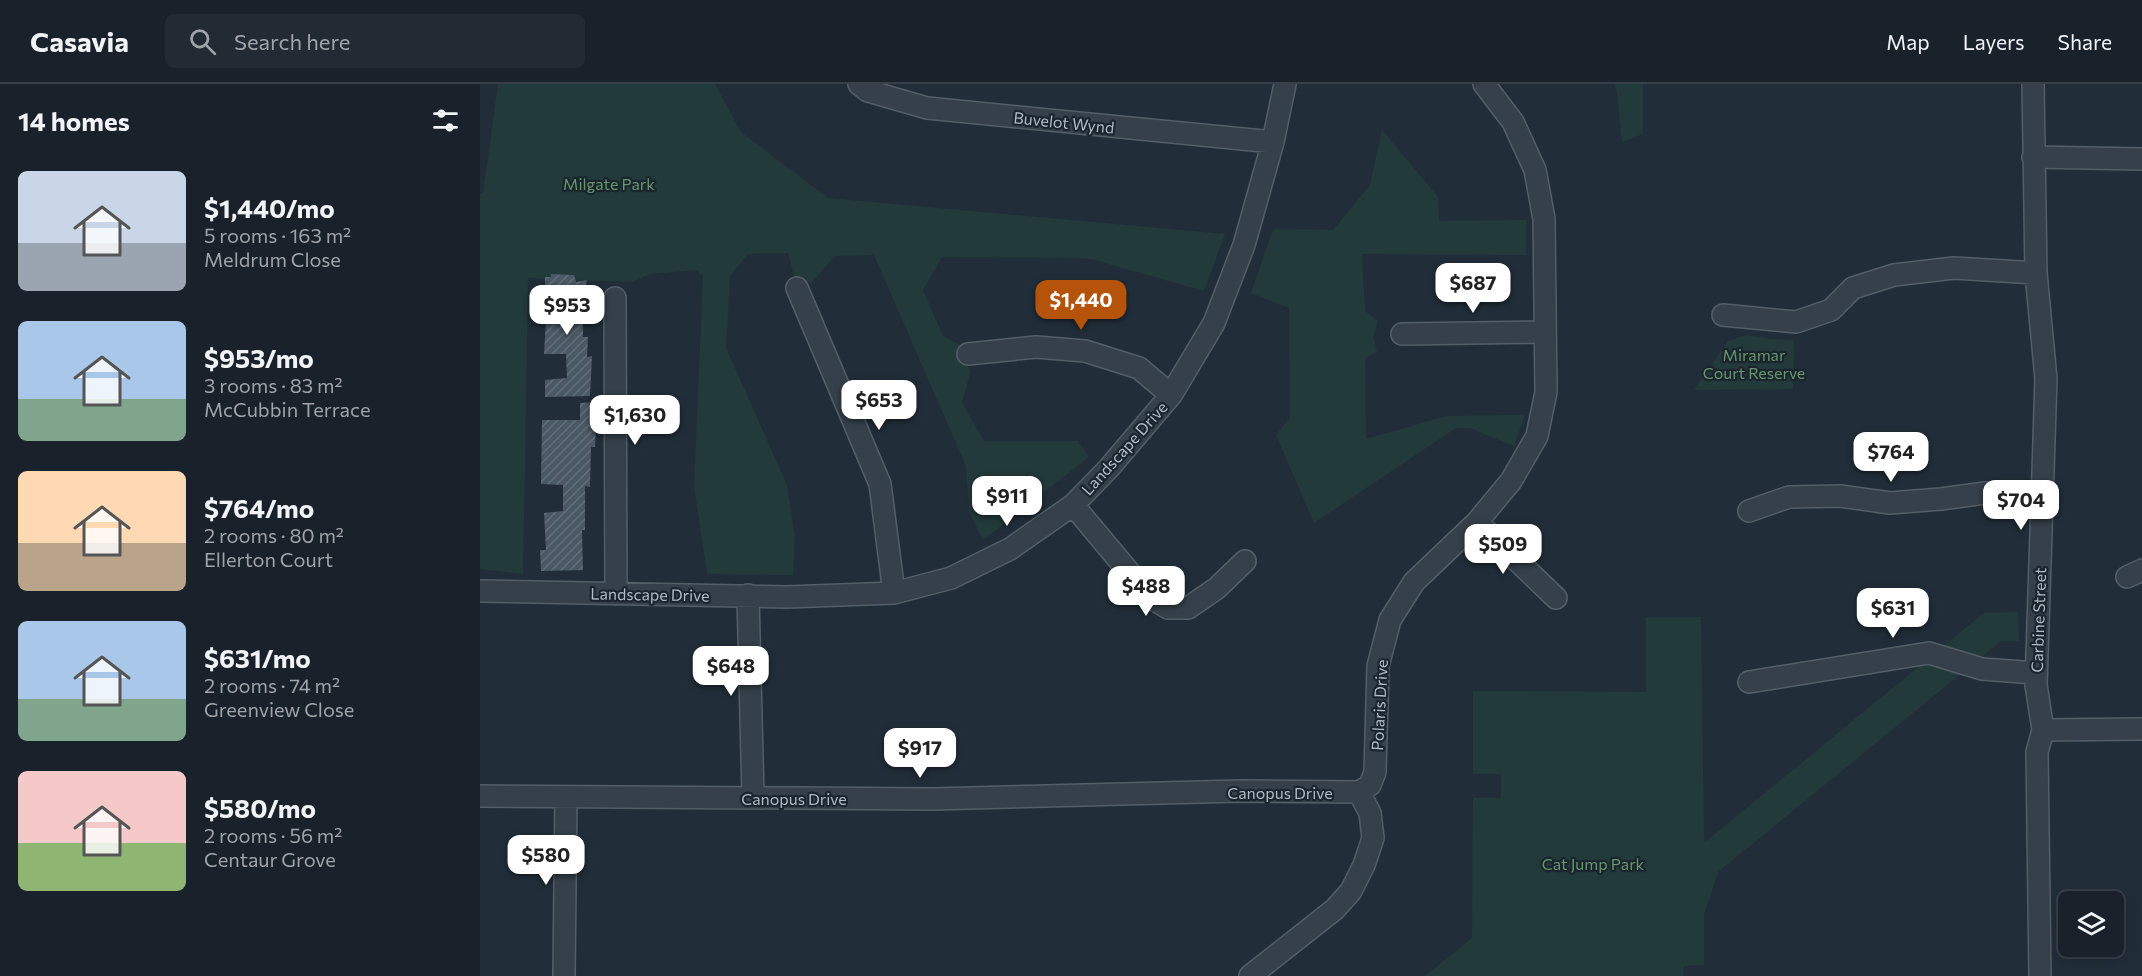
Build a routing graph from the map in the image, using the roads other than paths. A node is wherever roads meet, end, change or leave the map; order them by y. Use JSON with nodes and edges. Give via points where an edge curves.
{"nodes":[{"id":1,"x":859,"y":84,"type":"edge"},
{"id":2,"x":1285,"y":84,"type":"edge"},
{"id":3,"x":1484,"y":84,"type":"edge"},
{"id":4,"x":2033,"y":84,"type":"edge"},
{"id":5,"x":1273,"y":142,"type":"junction"},
{"id":6,"x":2033,"y":157,"type":"junction"},
{"id":7,"x":2142,"y":159,"type":"edge"},
{"id":8,"x":2036,"y":273,"type":"junction"},
{"id":9,"x":797,"y":288,"type":"dead end"},
{"id":10,"x":615,"y":298,"type":"dead end"},
{"id":11,"x":1723,"y":315,"type":"dead end"},
{"id":12,"x":1544,"y":332,"type":"junction"},
{"id":13,"x":1402,"y":334,"type":"dead end"},
{"id":14,"x":968,"y":354,"type":"dead end"},
{"id":15,"x":1171,"y":395,"type":"junction"},
{"id":16,"x":2041,"y":496,"type":"junction"},
{"id":17,"x":1072,"y":505,"type":"junction"},
{"id":18,"x":1749,"y":511,"type":"dead end"},
{"id":19,"x":1477,"y":522,"type":"junction"},
{"id":20,"x":1245,"y":561,"type":"dead end"},
{"id":21,"x":480,"y":591,"type":"edge"},
{"id":22,"x":894,"y":593,"type":"junction"},
{"id":23,"x":616,"y":594,"type":"junction"},
{"id":24,"x":748,"y":596,"type":"junction"},
{"id":25,"x":1556,"y":598,"type":"dead end"},
{"id":26,"x":2036,"y":674,"type":"junction"},
{"id":27,"x":1749,"y":682,"type":"dead end"},
{"id":28,"x":2142,"y":729,"type":"edge"},
{"id":29,"x":2043,"y":730,"type":"junction"},
{"id":30,"x":1359,"y":792,"type":"junction"},
{"id":31,"x":480,"y":796,"type":"edge"},
{"id":32,"x":566,"y":797,"type":"junction"},
{"id":33,"x":753,"y":797,"type":"junction"},
{"id":34,"x":564,"y":976,"type":"edge"},
{"id":35,"x":1250,"y":976,"type":"edge"},
{"id":36,"x":2040,"y":976,"type":"edge"}],
"edges":[{"from":1,"to":5,"type":"street","name":"Buvelot Wynd","via":[[868,91],[927,108]]},
{"from":2,"to":5,"type":"street","name":"Landscape Drive"},
{"from":3,"to":12,"type":"street","name":"Polaris Drive","via":[[1513,122],[1535,170],[1544,219]]},
{"from":4,"to":6,"type":"street","name":"Carbine Street"},
{"from":5,"to":15,"type":"street","name":"Landscape Drive","via":[[1244,245],[1214,323]]},
{"from":6,"to":7,"type":"street"},
{"from":6,"to":8,"type":"street","name":"Carbine Street"},
{"from":8,"to":11,"type":"street","via":[[1954,268],[1894,275],[1853,288],[1831,310],[1796,322]]},
{"from":8,"to":16,"type":"street","name":"Carbine Street","via":[[2046,379]]},
{"from":9,"to":22,"type":"street","via":[[880,484]]},
{"from":10,"to":23,"type":"street"},
{"from":12,"to":13,"type":"street"},
{"from":12,"to":19,"type":"street","name":"Polaris Drive","via":[[1546,392],[1537,436],[1511,481]]},
{"from":14,"to":15,"type":"street","via":[[1036,347],[1085,351],[1139,369]]},
{"from":15,"to":17,"type":"street","name":"Landscape Drive"},
{"from":16,"to":18,"type":"street","via":[[1986,493],[1890,503],[1840,496],[1790,497]]},
{"from":16,"to":26,"type":"street","name":"Carbine Street"},
{"from":17,"to":20,"type":"street","via":[[1150,597],[1168,608],[1188,608],[1217,588]]},
{"from":17,"to":22,"type":"street","name":"Landscape Drive","via":[[1010,549],[951,578]]},
{"from":19,"to":25,"type":"street"},
{"from":19,"to":30,"type":"street","name":"Polaris Drive","via":[[1414,582],[1390,620],[1378,666],[1375,772],[1370,785]]},
{"from":21,"to":23,"type":"street","name":"Landscape Drive"},
{"from":22,"to":24,"type":"street","name":"Landscape Drive"},
{"from":23,"to":24,"type":"street","name":"Landscape Drive"},
{"from":24,"to":33,"type":"street"},
{"from":26,"to":27,"type":"street","via":[[1982,669],[1929,653]]},
{"from":26,"to":29,"type":"street","name":"Carbine Street"},
{"from":28,"to":29,"type":"street"},
{"from":29,"to":36,"type":"street","name":"Carbine Street","via":[[2037,752]]},
{"from":30,"to":33,"type":"street","name":"Canopus Drive"},
{"from":30,"to":35,"type":"street","via":[[1370,813],[1373,838],[1351,891],[1335,909]]},
{"from":31,"to":32,"type":"street","name":"Canopus Drive"},
{"from":32,"to":33,"type":"street","name":"Canopus Drive"},
{"from":32,"to":34,"type":"street"}]}
